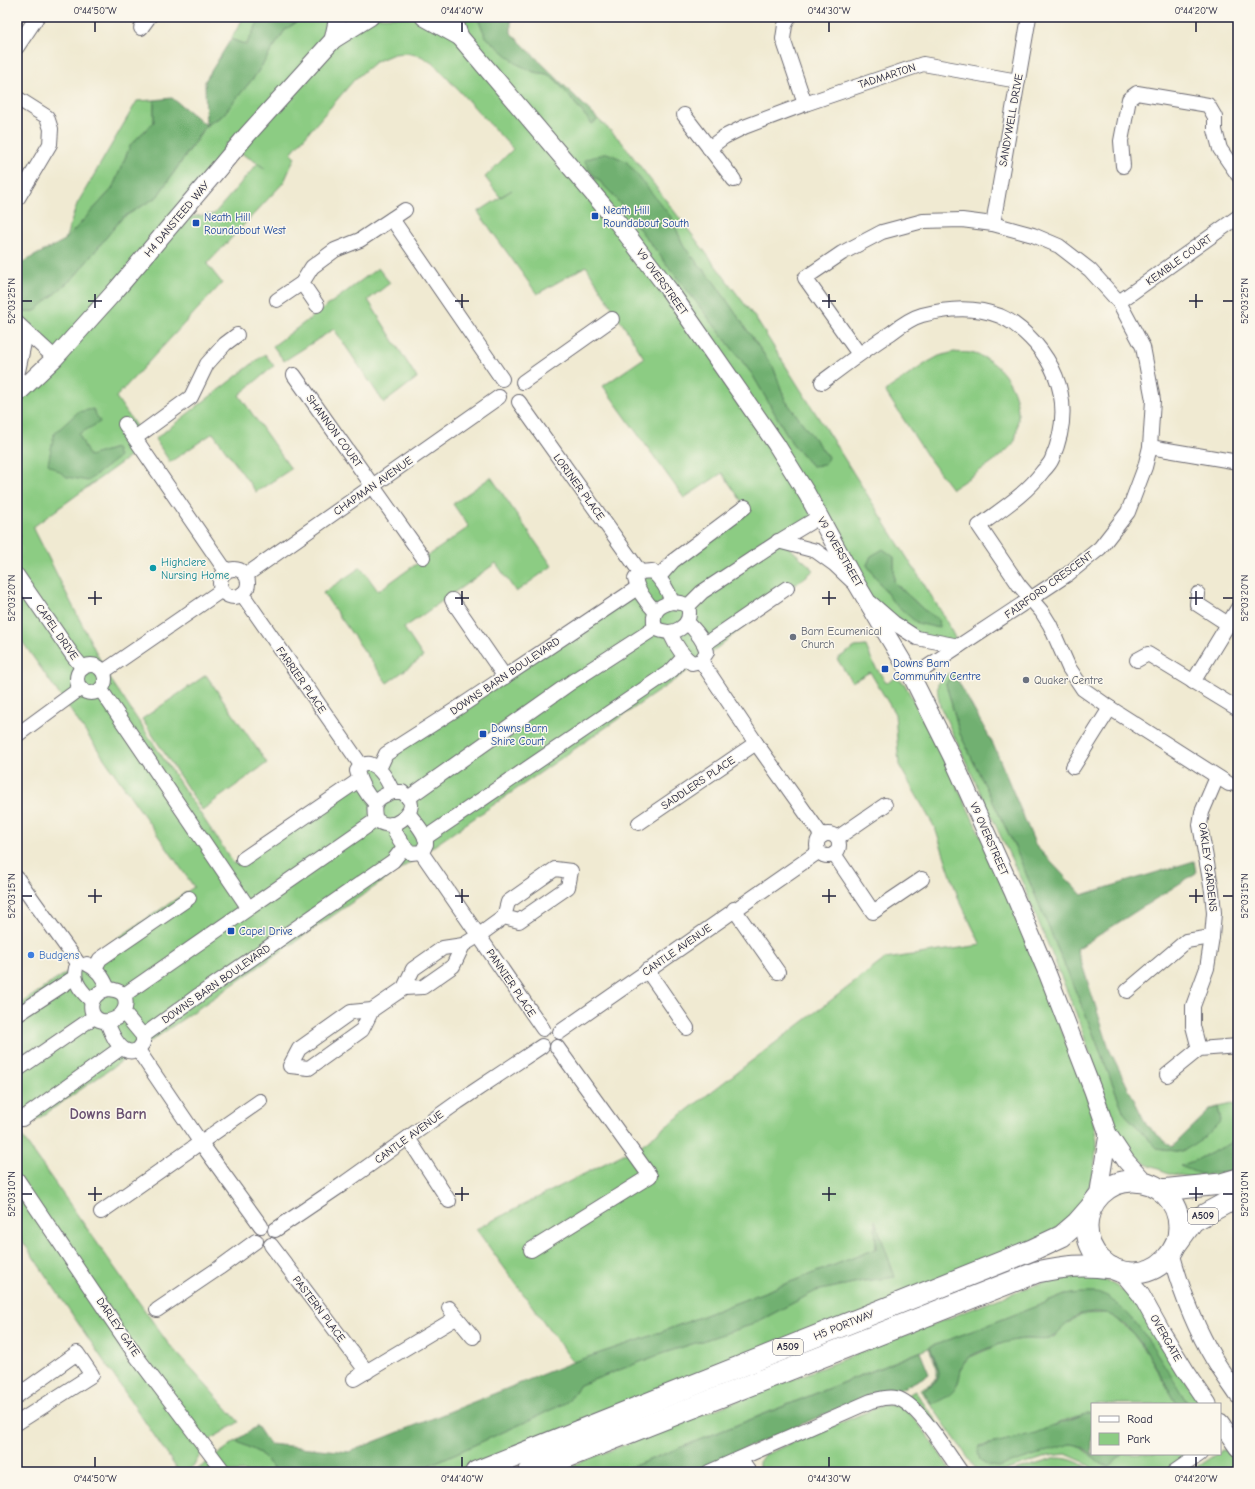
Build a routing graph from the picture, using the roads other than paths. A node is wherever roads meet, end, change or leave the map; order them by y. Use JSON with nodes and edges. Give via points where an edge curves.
{"nodes":[{"id":1,"x":37,"y":17,"type":"edge"},
{"id":2,"x":338,"y":17,"type":"edge"},
{"id":3,"x":370,"y":17,"type":"edge"},
{"id":4,"x":424,"y":17,"type":"edge"},
{"id":5,"x":453,"y":17,"type":"edge"},
{"id":6,"x":789,"y":17,"type":"edge"},
{"id":7,"x":1029,"y":17,"type":"edge"},
{"id":8,"x":460,"y":37,"type":"junction"},
{"id":9,"x":19,"y":39,"type":"edge"},
{"id":10,"x":333,"y":40,"type":"junction"},
{"id":11,"x":1018,"y":81,"type":"junction"},
{"id":12,"x":17,"y":98,"type":"edge"},
{"id":13,"x":805,"y":104,"type":"junction"},
{"id":14,"x":684,"y":115,"type":"dead end"},
{"id":15,"x":710,"y":148,"type":"junction"},
{"id":16,"x":1123,"y":166,"type":"dead end"},
{"id":17,"x":1238,"y":175,"type":"edge"},
{"id":18,"x":734,"y":180,"type":"dead end"},
{"id":19,"x":18,"y":198,"type":"dead end"},
{"id":20,"x":404,"y":210,"type":"dead end"},
{"id":21,"x":1238,"y":217,"type":"edge"},
{"id":22,"x":392,"y":219,"type":"junction"},
{"id":23,"x":993,"y":224,"type":"junction"},
{"id":24,"x":302,"y":283,"type":"junction"},
{"id":25,"x":277,"y":300,"type":"dead end"},
{"id":26,"x":1119,"y":302,"type":"junction"},
{"id":27,"x":317,"y":305,"type":"dead end"},
{"id":28,"x":612,"y":319,"type":"dead end"},
{"id":29,"x":22,"y":328,"type":"edge"},
{"id":30,"x":237,"y":335,"type":"dead end"},
{"id":31,"x":859,"y":354,"type":"junction"},
{"id":32,"x":55,"y":358,"type":"junction"},
{"id":33,"x":294,"y":375,"type":"dead end"},
{"id":34,"x":17,"y":376,"type":"edge"},
{"id":35,"x":502,"y":379,"type":"junction"},
{"id":36,"x":523,"y":382,"type":"junction"},
{"id":37,"x":822,"y":382,"type":"dead end"},
{"id":38,"x":17,"y":394,"type":"edge"},
{"id":39,"x":499,"y":397,"type":"junction"},
{"id":40,"x":519,"y":402,"type":"junction"},
{"id":41,"x":125,"y":424,"type":"dead end"},
{"id":42,"x":135,"y":438,"type":"junction"},
{"id":43,"x":1150,"y":446,"type":"junction"},
{"id":44,"x":1238,"y":462,"type":"edge"},
{"id":45,"x":374,"y":486,"type":"junction"},
{"id":46,"x":745,"y":506,"type":"dead end"},
{"id":47,"x":819,"y":517,"type":"junction"},
{"id":48,"x":778,"y":542,"type":"junction"},
{"id":49,"x":423,"y":557,"type":"dead end"},
{"id":50,"x":226,"y":571,"type":"junction"},
{"id":51,"x":640,"y":572,"type":"junction"},
{"id":52,"x":17,"y":574,"type":"edge"},
{"id":53,"x":246,"y":575,"type":"junction"},
{"id":54,"x":659,"y":578,"type":"junction"},
{"id":55,"x":637,"y":588,"type":"junction"},
{"id":56,"x":787,"y":588,"type":"dead end"},
{"id":57,"x":222,"y":590,"type":"junction"},
{"id":58,"x":242,"y":594,"type":"junction"},
{"id":59,"x":864,"y":594,"type":"junction"},
{"id":60,"x":1198,"y":594,"type":"dead end"},
{"id":61,"x":1030,"y":599,"type":"junction"},
{"id":62,"x":452,"y":600,"type":"dead end"},
{"id":63,"x":672,"y":602,"type":"junction"},
{"id":64,"x":688,"y":606,"type":"junction"},
{"id":65,"x":1238,"y":608,"type":"edge"},
{"id":66,"x":655,"y":611,"type":"junction"},
{"id":67,"x":687,"y":622,"type":"junction"},
{"id":68,"x":1228,"y":624,"type":"junction"},
{"id":69,"x":654,"y":628,"type":"junction"},
{"id":70,"x":670,"y":632,"type":"junction"},
{"id":71,"x":705,"y":644,"type":"junction"},
{"id":72,"x":959,"y":646,"type":"junction"},
{"id":73,"x":684,"y":657,"type":"junction"},
{"id":74,"x":1137,"y":660,"type":"dead end"},
{"id":75,"x":701,"y":661,"type":"junction"},
{"id":76,"x":83,"y":668,"type":"junction"},
{"id":77,"x":103,"y":672,"type":"junction"},
{"id":78,"x":505,"y":677,"type":"junction"},
{"id":79,"x":912,"y":677,"type":"junction"},
{"id":80,"x":1193,"y":682,"type":"junction"},
{"id":81,"x":81,"y":688,"type":"junction"},
{"id":82,"x":101,"y":690,"type":"junction"},
{"id":83,"x":1110,"y":708,"type":"junction"},
{"id":84,"x":1238,"y":709,"type":"edge"},
{"id":85,"x":17,"y":735,"type":"edge"},
{"id":86,"x":756,"y":743,"type":"junction"},
{"id":87,"x":361,"y":765,"type":"junction"},
{"id":88,"x":1073,"y":767,"type":"dead end"},
{"id":89,"x":379,"y":770,"type":"junction"},
{"id":90,"x":359,"y":780,"type":"junction"},
{"id":91,"x":392,"y":792,"type":"junction"},
{"id":92,"x":408,"y":798,"type":"junction"},
{"id":93,"x":376,"y":803,"type":"junction"},
{"id":94,"x":885,"y":806,"type":"dead end"},
{"id":95,"x":408,"y":813,"type":"junction"},
{"id":96,"x":376,"y":820,"type":"junction"},
{"id":97,"x":639,"y":823,"type":"dead end"},
{"id":98,"x":392,"y":824,"type":"junction"},
{"id":99,"x":822,"y":836,"type":"junction"},
{"id":100,"x":425,"y":838,"type":"junction"},
{"id":101,"x":837,"y":838,"type":"junction"},
{"id":102,"x":404,"y":847,"type":"junction"},
{"id":103,"x":421,"y":852,"type":"junction"},
{"id":104,"x":818,"y":852,"type":"junction"},
{"id":105,"x":834,"y":854,"type":"junction"},
{"id":106,"x":243,"y":859,"type":"dead end"},
{"id":107,"x":17,"y":878,"type":"edge"},
{"id":108,"x":922,"y":879,"type":"dead end"},
{"id":109,"x":189,"y":898,"type":"dead end"},
{"id":110,"x":248,"y":907,"type":"junction"},
{"id":111,"x":734,"y":909,"type":"junction"},
{"id":112,"x":504,"y":917,"type":"junction"},
{"id":113,"x":478,"y":936,"type":"junction"},
{"id":114,"x":1212,"y":937,"type":"junction"},
{"id":115,"x":463,"y":945,"type":"junction"},
{"id":116,"x":95,"y":968,"type":"junction"},
{"id":117,"x":77,"y":970,"type":"junction"},
{"id":118,"x":647,"y":970,"type":"junction"},
{"id":119,"x":778,"y":972,"type":"dead end"},
{"id":120,"x":404,"y":988,"type":"junction"},
{"id":121,"x":108,"y":989,"type":"junction"},
{"id":122,"x":1127,"y":991,"type":"dead end"},
{"id":123,"x":124,"y":994,"type":"junction"},
{"id":124,"x":92,"y":1001,"type":"junction"},
{"id":125,"x":372,"y":1010,"type":"junction"},
{"id":126,"x":123,"y":1012,"type":"junction"},
{"id":127,"x":17,"y":1015,"type":"edge"},
{"id":128,"x":101,"y":1020,"type":"junction"},
{"id":129,"x":687,"y":1028,"type":"dead end"},
{"id":130,"x":543,"y":1030,"type":"junction"},
{"id":131,"x":560,"y":1032,"type":"junction"},
{"id":132,"x":143,"y":1036,"type":"junction"},
{"id":133,"x":542,"y":1046,"type":"junction"},
{"id":134,"x":1238,"y":1046,"type":"edge"},
{"id":135,"x":557,"y":1047,"type":"junction"},
{"id":136,"x":121,"y":1048,"type":"junction"},
{"id":137,"x":1199,"y":1049,"type":"junction"},
{"id":138,"x":138,"y":1050,"type":"junction"},
{"id":139,"x":17,"y":1070,"type":"edge"},
{"id":140,"x":1167,"y":1075,"type":"dead end"},
{"id":141,"x":260,"y":1101,"type":"dead end"},
{"id":142,"x":22,"y":1120,"type":"dead end"},
{"id":143,"x":1108,"y":1134,"type":"junction"},
{"id":144,"x":408,"y":1138,"type":"junction"},
{"id":145,"x":202,"y":1143,"type":"junction"},
{"id":146,"x":17,"y":1179,"type":"edge"},
{"id":147,"x":1238,"y":1179,"type":"edge"},
{"id":148,"x":1153,"y":1186,"type":"junction"},
{"id":149,"x":1238,"y":1200,"type":"edge"},
{"id":150,"x":450,"y":1201,"type":"dead end"},
{"id":151,"x":1094,"y":1202,"type":"junction"},
{"id":152,"x":102,"y":1212,"type":"dead end"},
{"id":153,"x":261,"y":1226,"type":"junction"},
{"id":154,"x":276,"y":1230,"type":"junction"},
{"id":155,"x":256,"y":1241,"type":"junction"},
{"id":156,"x":271,"y":1246,"type":"junction"},
{"id":157,"x":1174,"y":1249,"type":"junction"},
{"id":158,"x":531,"y":1250,"type":"dead end"},
{"id":159,"x":1117,"y":1270,"type":"junction"},
{"id":160,"x":157,"y":1310,"type":"dead end"},
{"id":161,"x":473,"y":1337,"type":"dead end"},
{"id":162,"x":367,"y":1372,"type":"junction"},
{"id":163,"x":354,"y":1379,"type":"dead end"},
{"id":164,"x":1238,"y":1395,"type":"edge"},
{"id":165,"x":17,"y":1396,"type":"edge"},
{"id":166,"x":1207,"y":1403,"type":"edge"},
{"id":167,"x":17,"y":1423,"type":"edge"},
{"id":168,"x":1199,"y":1455,"type":"edge"},
{"id":169,"x":740,"y":1459,"type":"junction"},
{"id":170,"x":224,"y":1472,"type":"edge"},
{"id":171,"x":476,"y":1472,"type":"edge"},
{"id":172,"x":529,"y":1472,"type":"edge"},
{"id":173,"x":710,"y":1472,"type":"edge"},
{"id":174,"x":748,"y":1472,"type":"edge"},
{"id":175,"x":961,"y":1472,"type":"edge"},
{"id":176,"x":1174,"y":1472,"type":"edge"}],
"edges":[{"from":1,"to":9,"type":"street"},
{"from":2,"to":10,"type":"street","name":"H4 DANSTEED WAY"},
{"from":3,"to":10,"type":"street","name":"H4 DANSTEED WAY"},
{"from":4,"to":8,"type":"street","name":"V9 OVERSTREET"},
{"from":5,"to":8,"type":"street","name":"V9 OVERSTREET"},
{"from":6,"to":13,"type":"street","via":[[784,25],[784,39]]},
{"from":7,"to":11,"type":"street","name":"SANDYWELL DRIVE"},
{"from":8,"to":47,"type":"street","name":"V9 OVERSTREET","via":[[618,223],[669,290],[776,444]]},
{"from":10,"to":32,"type":"street","name":"H4 DANSTEED WAY","via":[[248,135],[118,289]]},
{"from":11,"to":13,"type":"street","name":"TADMARTON","via":[[923,64]]},
{"from":11,"to":23,"type":"street","name":"SANDYWELL DRIVE"},
{"from":12,"to":19,"type":"street","via":[[47,117],[51,129],[50,144]]},
{"from":13,"to":15,"type":"street","name":"TADMARTON","via":[[744,127],[724,137]]},
{"from":14,"to":15,"type":"street"},
{"from":15,"to":18,"type":"street"},
{"from":16,"to":17,"type":"street","via":[[1121,141],[1128,99],[1137,93],[1208,105],[1215,117],[1215,130],[1220,149]]},
{"from":20,"to":22,"type":"street"},
{"from":21,"to":26,"type":"street","name":"KEMBLE COURT"},
{"from":22,"to":24,"type":"street","via":[[360,240],[335,250],[312,267]]},
{"from":22,"to":35,"type":"street"},
{"from":23,"to":26,"type":"street","name":"FAIRFORD CRESCENT","via":[[1033,235],[1059,246],[1090,270]]},
{"from":23,"to":31,"type":"street","name":"FAIRFORD CRESCENT","via":[[962,220],[923,221],[882,232],[842,253],[805,278]]},
{"from":24,"to":25,"type":"street"},
{"from":24,"to":27,"type":"street"},
{"from":26,"to":43,"type":"street","name":"FAIRFORD CRESCENT","via":[[1143,347],[1153,400]]},
{"from":28,"to":36,"type":"street"},
{"from":29,"to":32,"type":"street"},
{"from":29,"to":34,"type":"street"},
{"from":30,"to":42,"type":"street","via":[[207,364],[191,397]]},
{"from":31,"to":37,"type":"street"},
{"from":31,"to":61,"type":"street","name":"OAKLEY GARDENS","via":[[920,315],[950,308],[977,310],[1000,316],[1024,331],[1044,353],[1057,377],[1063,404],[1061,430],[1052,460],[1037,480],[1019,497],[979,526]]},
{"from":32,"to":38,"type":"street","name":"H4 DANSTEED WAY"},
{"from":33,"to":45,"type":"street","name":"SHANNON COURT"},
{"from":35,"to":36,"type":"street","via":[[506,376],[515,376]]},
{"from":35,"to":39,"type":"street","via":[[498,385]]},
{"from":36,"to":40,"type":"street","via":[[525,390]]},
{"from":39,"to":40,"type":"street","via":[[506,403]]},
{"from":39,"to":45,"type":"street","name":"CHAPMAN AVENUE"},
{"from":40,"to":51,"type":"street","name":"LORINER PLACE"},
{"from":41,"to":42,"type":"street"},
{"from":42,"to":50,"type":"street"},
{"from":43,"to":44,"type":"street"},
{"from":43,"to":61,"type":"street","name":"FAIRFORD CRESCENT","via":[[1128,512],[1100,548],[1068,574]]},
{"from":45,"to":49,"type":"street","name":"SHANNON COURT"},
{"from":45,"to":53,"type":"street","name":"CHAPMAN AVENUE"},
{"from":46,"to":54,"type":"street","via":[[673,561]]},
{"from":47,"to":48,"type":"street"},
{"from":47,"to":59,"type":"street","name":"V9 OVERSTREET"},
{"from":48,"to":59,"type":"street","via":[[816,551],[834,564]]},
{"from":48,"to":64,"type":"street","via":[[702,592]]},
{"from":50,"to":53,"type":"street","via":[[237,569]]},
{"from":50,"to":57,"type":"street","via":[[221,577]]},
{"from":51,"to":54,"type":"street","via":[[652,572]]},
{"from":51,"to":55,"type":"street","via":[[636,579]]},
{"from":52,"to":76,"type":"street","name":"CAPEL DRIVE"},
{"from":53,"to":58,"type":"street","via":[[247,589]]},
{"from":54,"to":63,"type":"street"},
{"from":55,"to":66,"type":"street"},
{"from":55,"to":78,"type":"street","name":"DOWNS BARN BOULEVARD"},
{"from":56,"to":71,"type":"street"},
{"from":57,"to":58,"type":"street","via":[[231,596]]},
{"from":57,"to":77,"type":"street"},
{"from":58,"to":87,"type":"street","name":"FARRIER PLACE"},
{"from":59,"to":72,"type":"street","via":[[894,623],[916,638]]},
{"from":59,"to":79,"type":"street","name":"V9 OVERSTREET"},
{"from":60,"to":68,"type":"street","via":[[1197,604]]},
{"from":61,"to":72,"type":"street","name":"FAIRFORD CRESCENT"},
{"from":61,"to":83,"type":"street","name":"OAKLEY GARDENS","via":[[1050,625],[1069,668],[1084,689]]},
{"from":62,"to":78,"type":"street"},
{"from":63,"to":64,"type":"street"},
{"from":63,"to":66,"type":"street","via":[[663,604]]},
{"from":64,"to":67,"type":"street","via":[[690,614]]},
{"from":65,"to":68,"type":"street"},
{"from":66,"to":69,"type":"street","via":[[652,619]]},
{"from":67,"to":70,"type":"street","via":[[680,629]]},
{"from":67,"to":71,"type":"street"},
{"from":68,"to":80,"type":"street"},
{"from":69,"to":70,"type":"street"},
{"from":69,"to":92,"type":"street","via":[[573,681]]},
{"from":70,"to":73,"type":"street"},
{"from":71,"to":75,"type":"street","via":[[707,652]]},
{"from":72,"to":79,"type":"street","name":"FAIRFORD CRESCENT"},
{"from":73,"to":75,"type":"street","via":[[692,663]]},
{"from":73,"to":100,"type":"street","via":[[672,670]]},
{"from":74,"to":80,"type":"street","via":[[1148,654]]},
{"from":75,"to":86,"type":"street"},
{"from":76,"to":77,"type":"street","via":[[94,666]]},
{"from":76,"to":81,"type":"street","via":[[78,678]]},
{"from":77,"to":82,"type":"street","via":[[105,681]]},
{"from":78,"to":89,"type":"street","name":"DOWNS BARN BOULEVARD","via":[[386,754]]},
{"from":79,"to":143,"type":"street","name":"V9 OVERSTREET","via":[[952,757],[1013,892],[1091,1083]]},
{"from":80,"to":84,"type":"street"},
{"from":81,"to":82,"type":"street","via":[[90,693]]},
{"from":81,"to":85,"type":"street"},
{"from":82,"to":110,"type":"street"},
{"from":83,"to":88,"type":"street"},
{"from":83,"to":114,"type":"street","name":"OAKLEY GARDENS","via":[[1223,780],[1202,812],[1200,825],[1212,891]]},
{"from":86,"to":97,"type":"street","name":"SADDLERS PLACE"},
{"from":86,"to":99,"type":"street"},
{"from":87,"to":89,"type":"street","via":[[370,764]]},
{"from":87,"to":90,"type":"street","via":[[357,771]]},
{"from":89,"to":91,"type":"street"},
{"from":90,"to":93,"type":"street"},
{"from":90,"to":106,"type":"street"},
{"from":91,"to":92,"type":"street","via":[[402,792]]},
{"from":91,"to":93,"type":"street","via":[[382,796]]},
{"from":92,"to":95,"type":"street","via":[[411,804]]},
{"from":93,"to":96,"type":"street","via":[[373,811]]},
{"from":94,"to":101,"type":"street"},
{"from":95,"to":98,"type":"street","via":[[402,820]]},
{"from":95,"to":100,"type":"street"},
{"from":96,"to":98,"type":"street"},
{"from":96,"to":110,"type":"street"},
{"from":98,"to":102,"type":"street"},
{"from":99,"to":101,"type":"street","via":[[831,834]]},
{"from":99,"to":104,"type":"street","via":[[817,841]]},
{"from":100,"to":103,"type":"street","via":[[426,845]]},
{"from":101,"to":105,"type":"street","via":[[839,845]]},
{"from":102,"to":103,"type":"street","via":[[411,853]]},
{"from":102,"to":132,"type":"street","name":"DOWNS BARN BOULEVARD","via":[[393,861]]},
{"from":103,"to":113,"type":"street","name":"PANNIER PLACE"},
{"from":104,"to":105,"type":"street","via":[[828,856]]},
{"from":104,"to":111,"type":"street","name":"CANTLE AVENUE"},
{"from":105,"to":108,"type":"street","via":[[873,912]]},
{"from":107,"to":117,"type":"street"},
{"from":109,"to":116,"type":"street","via":[[100,959]]},
{"from":110,"to":123,"type":"street"},
{"from":111,"to":118,"type":"street","name":"CANTLE AVENUE"},
{"from":111,"to":119,"type":"street"},
{"from":112,"to":112,"type":"street","via":[[508,902],[555,869],[571,871],[568,887],[519,921]]},
{"from":112,"to":113,"type":"street"},
{"from":113,"to":115,"type":"street"},
{"from":113,"to":130,"type":"street","name":"PANNIER PLACE"},
{"from":114,"to":122,"type":"street","via":[[1186,940]]},
{"from":114,"to":137,"type":"street","name":"OAKLEY GARDENS","via":[[1207,968],[1193,1006],[1193,1026]]},
{"from":115,"to":120,"type":"street","via":[[443,948],[413,969]]},
{"from":115,"to":120,"type":"street","via":[[453,966],[423,987]]},
{"from":116,"to":117,"type":"street","via":[[88,964]]},
{"from":116,"to":121,"type":"street"},
{"from":117,"to":124,"type":"street","via":[[79,987]]},
{"from":117,"to":127,"type":"street"},
{"from":118,"to":129,"type":"street"},
{"from":118,"to":131,"type":"street","name":"CANTLE AVENUE"},
{"from":120,"to":125,"type":"street"},
{"from":121,"to":123,"type":"street"},
{"from":121,"to":124,"type":"street","via":[[99,993]]},
{"from":123,"to":126,"type":"street","via":[[126,1002]]},
{"from":124,"to":128,"type":"street","via":[[91,1009]]},
{"from":125,"to":125,"type":"street","via":[[362,1030],[309,1068],[290,1066],[299,1049],[350,1012]]},
{"from":126,"to":128,"type":"street","via":[[117,1019]]},
{"from":126,"to":132,"type":"street"},
{"from":128,"to":136,"type":"street"},
{"from":128,"to":139,"type":"street"},
{"from":130,"to":131,"type":"street","via":[[552,1026]]},
{"from":130,"to":133,"type":"street","via":[[539,1036]]},
{"from":131,"to":135,"type":"street","via":[[561,1041]]},
{"from":132,"to":138,"type":"street","via":[[143,1043]]},
{"from":133,"to":135,"type":"street","via":[[552,1049]]},
{"from":133,"to":144,"type":"street","name":"CANTLE AVENUE"},
{"from":134,"to":137,"type":"street"},
{"from":135,"to":158,"type":"street","via":[[650,1176]]},
{"from":136,"to":138,"type":"street","via":[[130,1052]]},
{"from":136,"to":142,"type":"street"},
{"from":137,"to":140,"type":"street"},
{"from":138,"to":145,"type":"street"},
{"from":141,"to":145,"type":"street"},
{"from":143,"to":148,"type":"street","name":"V9 OVERSTREET","via":[[1126,1161]]},
{"from":143,"to":151,"type":"street","name":"V9 OVERSTREET"},
{"from":144,"to":150,"type":"street"},
{"from":144,"to":154,"type":"street","name":"CANTLE AVENUE"},
{"from":145,"to":152,"type":"street"},
{"from":145,"to":153,"type":"street"},
{"from":146,"to":170,"type":"street","name":"DARLEY GATE","via":[[137,1357]]},
{"from":147,"to":148,"type":"main road","number":"A509","via":[[1221,1184]]},
{"from":148,"to":151,"type":"main road","number":"A509","via":[[1132,1181],[1119,1183],[1107,1188]]},
{"from":148,"to":157,"type":"main road","number":"A509","via":[[1171,1201],[1178,1214],[1180,1229]]},
{"from":149,"to":157,"type":"main road","number":"A509","via":[[1226,1203],[1193,1222]]},
{"from":151,"to":159,"type":"main road","via":[[1087,1221],[1089,1242],[1100,1260]]},
{"from":151,"to":171,"type":"main road","name":"H5 PORTWAY","number":"A509","via":[[1077,1223],[1062,1236],[1032,1250]]},
{"from":153,"to":154,"type":"street","via":[[269,1225]]},
{"from":153,"to":155,"type":"street","via":[[255,1233]]},
{"from":154,"to":156,"type":"street","via":[[276,1241]]},
{"from":155,"to":156,"type":"street","via":[[264,1246]]},
{"from":155,"to":160,"type":"street"},
{"from":156,"to":162,"type":"street","name":"PASTERN PLACE"},
{"from":157,"to":159,"type":"main road","number":"A509","via":[[1161,1264],[1149,1271],[1136,1274]]},
{"from":157,"to":164,"type":"street","via":[[1178,1280],[1194,1320],[1214,1359]]},
{"from":159,"to":166,"type":"street","name":"OVERGATE","via":[[1141,1295],[1173,1351]]},
{"from":159,"to":172,"type":"main road","name":"H5 PORTWAY","number":"A509","via":[[1090,1265],[1037,1272]]},
{"from":161,"to":162,"type":"street","via":[[453,1313]]},
{"from":162,"to":163,"type":"street"},
{"from":165,"to":167,"type":"street","via":[[77,1353],[92,1375]]},
{"from":168,"to":176,"type":"street"},
{"from":169,"to":173,"type":"street"},
{"from":169,"to":174,"type":"street"},
{"from":169,"to":175,"type":"street","via":[[871,1401],[895,1397],[909,1404],[921,1416]]}]}
